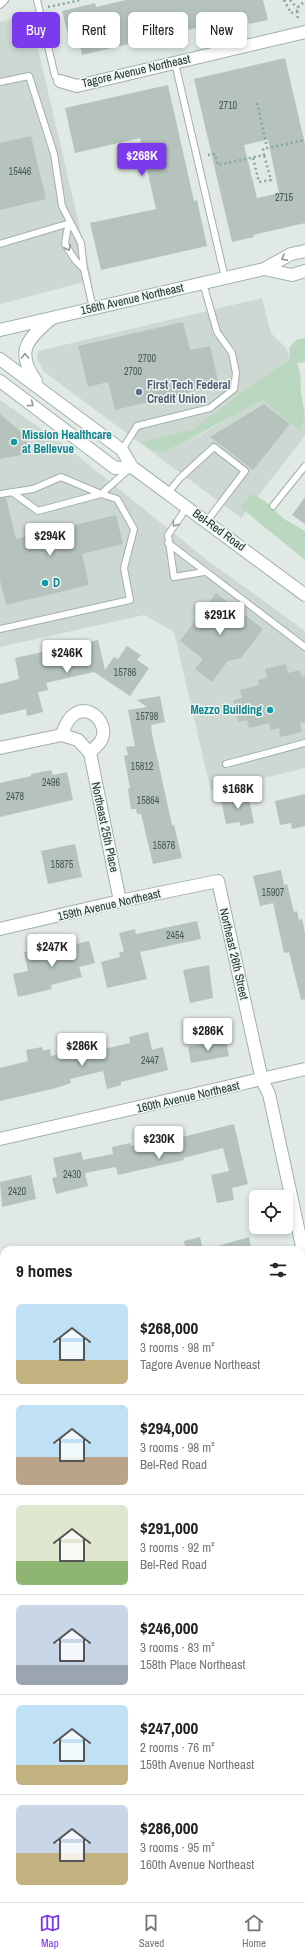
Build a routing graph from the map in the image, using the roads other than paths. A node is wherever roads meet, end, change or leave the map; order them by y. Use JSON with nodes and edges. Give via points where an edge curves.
{"nodes":[{"id":1,"x":5,"y":0,"type":"edge"},
{"id":2,"x":37,"y":0,"type":"edge"},
{"id":3,"x":0,"y":5,"type":"edge"},
{"id":4,"x":305,"y":32,"type":"edge"},
{"id":5,"x":175,"y":63,"type":"junction"},
{"id":6,"x":60,"y":81,"type":"joint"},
{"id":7,"x":0,"y":82,"type":"edge"},
{"id":8,"x":70,"y":223,"type":"junction"},
{"id":9,"x":0,"y":244,"type":"edge"},
{"id":10,"x":305,"y":251,"type":"edge"},
{"id":11,"x":84,"y":269,"type":"junction"},
{"id":12,"x":264,"y":269,"type":"junction"},
{"id":13,"x":305,"y":271,"type":"edge"},
{"id":14,"x":224,"y":278,"type":"junction"},
{"id":15,"x":203,"y":283,"type":"junction"},
{"id":16,"x":93,"y":308,"type":"junction"},
{"id":17,"x":53,"y":317,"type":"junction"},
{"id":18,"x":0,"y":330,"type":"edge"},
{"id":19,"x":0,"y":358,"type":"edge"},
{"id":20,"x":0,"y":381,"type":"edge"},
{"id":21,"x":42,"y":390,"type":"junction"},
{"id":22,"x":122,"y":450,"type":"junction"},
{"id":23,"x":305,"y":466,"type":"edge"},
{"id":24,"x":132,"y":467,"type":"junction"},
{"id":25,"x":12,"y":492,"type":"junction"},
{"id":26,"x":168,"y":493,"type":"junction"},
{"id":27,"x":0,"y":494,"type":"edge"},
{"id":28,"x":101,"y":494,"type":"junction"},
{"id":29,"x":273,"y":506,"type":"dead end"},
{"id":30,"x":188,"y":507,"type":"junction"},
{"id":31,"x":207,"y":521,"type":"junction"},
{"id":32,"x":168,"y":543,"type":"junction"},
{"id":33,"x":204,"y":572,"type":"junction"},
{"id":34,"x":305,"y":595,"type":"edge"},
{"id":35,"x":0,"y":629,"type":"edge"},
{"id":36,"x":305,"y":647,"type":"edge"},
{"id":37,"x":62,"y":735,"type":"junction"},
{"id":38,"x":305,"y":743,"type":"edge"},
{"id":39,"x":0,"y":748,"type":"edge"},
{"id":40,"x":90,"y":753,"type":"junction"},
{"id":41,"x":226,"y":764,"type":"dead end"},
{"id":42,"x":218,"y":881,"type":"joint"},
{"id":43,"x":120,"y":901,"type":"junction"},
{"id":44,"x":0,"y":930,"type":"edge"},
{"id":45,"x":305,"y":1070,"type":"edge"},
{"id":46,"x":262,"y":1080,"type":"junction"},
{"id":47,"x":0,"y":1139,"type":"edge"},
{"id":48,"x":302,"y":1246,"type":"edge"}],
"edges":[{"from":1,"to":3,"type":"lane"},
{"from":2,"to":6,"type":"lane","via":[[55,76]]},
{"from":4,"to":5,"type":"street","name":"Tagore Avenue Northeast"},
{"from":5,"to":6,"type":"street","name":"Tagore Avenue Northeast","via":[[77,86]]},
{"from":5,"to":14,"type":"lane"},
{"from":7,"to":8,"type":"lane","via":[[29,76],[54,154],[62,206]]},
{"from":8,"to":9,"type":"lane"},
{"from":8,"to":11,"type":"lane","via":[[81,243]]},
{"from":8,"to":11,"type":"lane","one_way":true,"via":[[66,231],[65,244]]},
{"from":10,"to":12,"type":"street","name":"156th Avenue Northeast","one_way":true,"via":[[291,254]]},
{"from":11,"to":16,"type":"lane"},
{"from":12,"to":13,"type":"street","name":"156th Avenue Northeast","via":[[292,275]]},
{"from":12,"to":14,"type":"street","name":"156th Avenue Northeast"},
{"from":14,"to":15,"type":"street","name":"156th Avenue Northeast"},
{"from":15,"to":16,"type":"street","name":"156th Avenue Northeast"},
{"from":15,"to":22,"type":"lane","via":[[218,332],[232,353],[236,373],[234,389],[210,408],[137,426]]},
{"from":16,"to":17,"type":"street","name":"156th Avenue Northeast"},
{"from":17,"to":18,"type":"street","name":"156th Avenue Northeast"},
{"from":21,"to":17,"type":"street","one_way":true,"via":[[28,370],[24,352],[33,335]]},
{"from":19,"to":21,"type":"street","name":"Bel-Red Road"},
{"from":20,"to":24,"type":"street","one_way":true,"via":[[115,468]]},
{"from":21,"to":22,"type":"street","name":"Bel-Red Road"},
{"from":22,"to":24,"type":"street","name":"Bel-Red Road"},
{"from":23,"to":29,"type":"lane"},
{"from":24,"to":26,"type":"street","name":"Bel-Red Road"},
{"from":24,"to":28,"type":"lane"},
{"from":25,"to":27,"type":"lane"},
{"from":25,"to":28,"type":"lane","via":[[32,489],[61,477]]},
{"from":25,"to":28,"type":"lane","via":[[38,511]]},
{"from":26,"to":30,"type":"street","name":"Bel-Red Road"},
{"from":26,"to":31,"type":"lane","via":[[180,478],[214,447],[245,471]]},
{"from":28,"to":35,"type":"lane","via":[[117,499],[134,529],[124,568],[130,600]]},
{"from":30,"to":31,"type":"street","name":"Bel-Red Road"},
{"from":30,"to":32,"type":"lane","one_way":true,"via":[[168,535]]},
{"from":31,"to":34,"type":"street","name":"Bel-Red Road"},
{"from":32,"to":33,"type":"lane"},
{"from":32,"to":33,"type":"lane","via":[[174,577]]},
{"from":33,"to":36,"type":"lane"},
{"from":37,"to":39,"type":"street"},
{"from":37,"to":40,"type":"street","via":[[78,740]]},
{"from":37,"to":40,"type":"street","via":[[66,723],[75,713],[85,711],[95,715],[102,724],[103,736]]},
{"from":38,"to":41,"type":"lane"},
{"from":40,"to":43,"type":"street","name":"Northeast 25th Place"},
{"from":42,"to":43,"type":"street","name":"159th Avenue Northeast"},
{"from":42,"to":46,"type":"street","name":"Northeast 26th Street"},
{"from":43,"to":44,"type":"street","name":"159th Avenue Northeast"},
{"from":45,"to":46,"type":"street","name":"160th Avenue Northeast"},
{"from":46,"to":47,"type":"street","name":"160th Avenue Northeast"},
{"from":46,"to":48,"type":"street","name":"Northeast 26th Street","via":[[269,1094]]}]}
